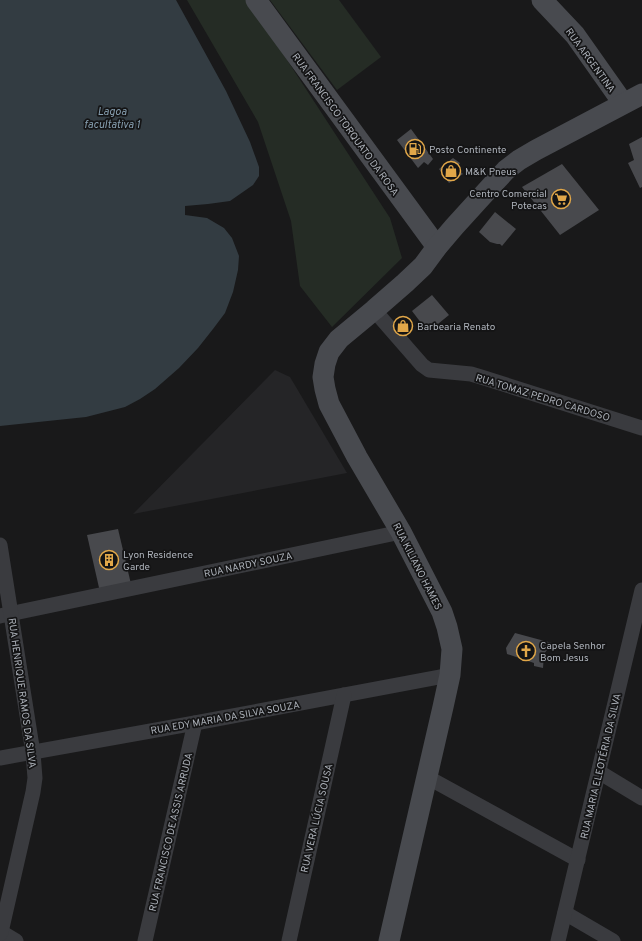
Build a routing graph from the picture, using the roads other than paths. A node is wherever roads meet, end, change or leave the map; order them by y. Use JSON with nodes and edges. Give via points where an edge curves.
{"nodes":[{"id":1,"x":256,"y":0,"type":"edge"},
{"id":2,"x":542,"y":0,"type":"edge"},
{"id":3,"x":642,"y":94,"type":"edge"},
{"id":4,"x":622,"y":104,"type":"junction"},
{"id":5,"x":437,"y":248,"type":"junction"},
{"id":6,"x":374,"y":310,"type":"junction"},
{"id":7,"x":642,"y":428,"type":"edge"},
{"id":8,"x":401,"y":532,"type":"junction"},
{"id":9,"x":0,"y":545,"type":"edge"},
{"id":10,"x":642,"y":590,"type":"edge"},
{"id":11,"x":6,"y":615,"type":"edge"},
{"id":12,"x":450,"y":675,"type":"junction"},
{"id":13,"x":344,"y":696,"type":"junction"},
{"id":14,"x":195,"y":723,"type":"junction"},
{"id":15,"x":33,"y":753,"type":"junction"},
{"id":16,"x":0,"y":758,"type":"edge"},
{"id":17,"x":599,"y":772,"type":"junction"},
{"id":18,"x":427,"y":777,"type":"junction"},
{"id":19,"x":642,"y":798,"type":"edge"},
{"id":20,"x":578,"y":860,"type":"junction"},
{"id":21,"x":565,"y":913,"type":"junction"},
{"id":22,"x":1,"y":933,"type":"edge"},
{"id":23,"x":16,"y":941,"type":"edge"},
{"id":24,"x":145,"y":941,"type":"edge"},
{"id":25,"x":289,"y":941,"type":"edge"},
{"id":26,"x":390,"y":941,"type":"edge"},
{"id":27,"x":558,"y":941,"type":"edge"},
{"id":28,"x":613,"y":941,"type":"edge"}],
"edges":[{"from":1,"to":5,"type":"main road","name":"RUA FRANCISCO TORQUATO DA ROSA"},
{"from":2,"to":4,"type":"main road","name":"RUA ARGENTINA","via":[[575,35]]},
{"from":3,"to":4,"type":"main road","name":"RUA KILIANO HAMES"},
{"from":4,"to":5,"type":"main road","name":"RUA KILIANO HAMES","via":[[536,150],[510,167]]},
{"from":5,"to":6,"type":"main road","name":"RUA KILIANO HAMES","via":[[423,266]]},
{"from":6,"to":7,"type":"street","name":"RUA TOMAZ PEDRO CARDOSO","via":[[429,370],[471,374]]},
{"from":6,"to":8,"type":"main road","name":"RUA KILIANO HAMES","via":[[339,339],[329,352],[323,377],[329,404]]},
{"from":8,"to":11,"type":"street","name":"RUA NARDY SOUZA"},
{"from":8,"to":12,"type":"main road","name":"RUA KILIANO HAMES","via":[[442,612],[452,649]]},
{"from":9,"to":11,"type":"street","name":"RUA HENRIQUE RAMOS DA SILVA"},
{"from":10,"to":17,"type":"street","name":"RUA MARIA ELEOTÉRIA DA SILVA"},
{"from":11,"to":15,"type":"street","name":"RUA HENRIQUE RAMOS DA SILVA"},
{"from":12,"to":13,"type":"street","name":"RUA EDY MARIA DA SILVA SOUZA"},
{"from":12,"to":18,"type":"main road","name":"RUA KILIANO HAMES"},
{"from":13,"to":14,"type":"street","name":"RUA EDY MARIA DA SILVA SOUZA"},
{"from":13,"to":25,"type":"street","name":"RUA VERA LÚCIA SOUSA"},
{"from":14,"to":15,"type":"street","name":"RUA EDY MARIA DA SILVA SOUZA"},
{"from":14,"to":24,"type":"street","name":"RUA FRANCISCO DE ASSIS ARRUDA"},
{"from":15,"to":16,"type":"street","name":"RUA EDY MARIA DA SILVA SOUZA"},
{"from":15,"to":22,"type":"street","name":"RUA HENRIQUE RAMOS DA SILVA","via":[[33,792]]},
{"from":17,"to":19,"type":"street"},
{"from":17,"to":20,"type":"street","name":"RUA MARIA ELEOTÉRIA DA SILVA"},
{"from":18,"to":20,"type":"street"},
{"from":18,"to":26,"type":"main road","name":"RUA KILIANO HAMES"},
{"from":20,"to":21,"type":"street","name":"RUA MARIA ELEOTÉRIA DA SILVA"},
{"from":21,"to":27,"type":"street","name":"RUA MARIA ELEOTÉRIA DA SILVA"},
{"from":21,"to":28,"type":"street"},
{"from":22,"to":23,"type":"street"}]}
